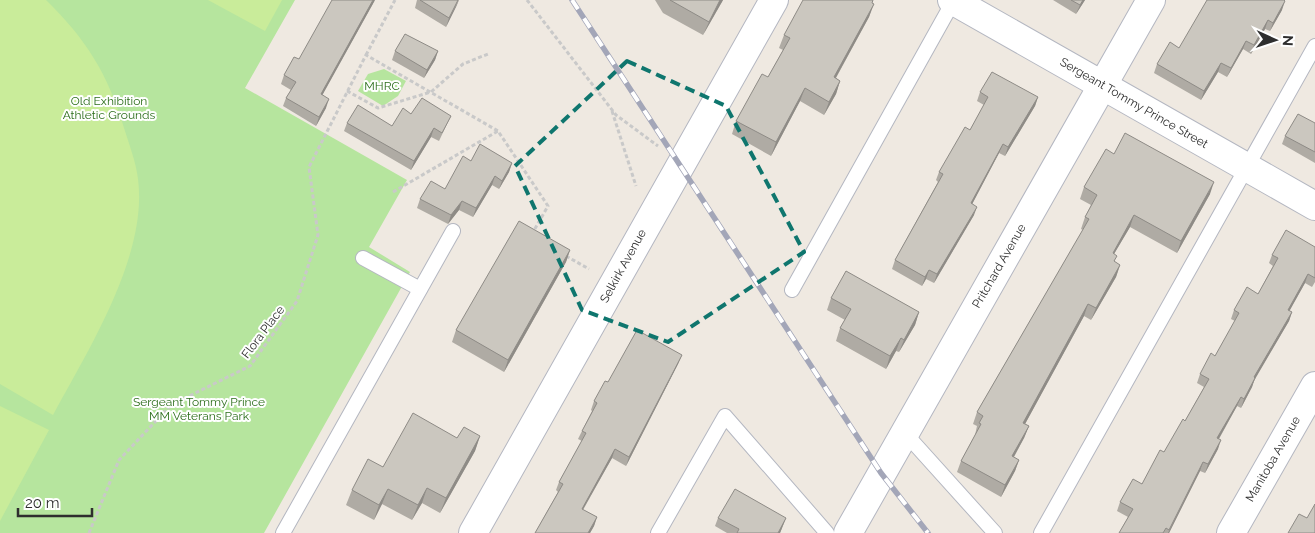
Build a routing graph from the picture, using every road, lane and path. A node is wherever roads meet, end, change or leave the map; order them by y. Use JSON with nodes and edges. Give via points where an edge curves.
{"nodes":[{"id":1,"x":395,"y":0,"type":"edge"},
{"id":2,"x":527,"y":0,"type":"edge"},
{"id":3,"x":774,"y":0,"type":"edge"},
{"id":4,"x":953,"y":0,"type":"edge"},
{"id":5,"x":1151,"y":0,"type":"edge"},
{"id":6,"x":1315,"y":46,"type":"edge"},
{"id":7,"x":488,"y":54,"type":"dead end"},
{"id":8,"x":366,"y":55,"type":"junction"},
{"id":9,"x":1103,"y":86,"type":"junction"},
{"id":10,"x":347,"y":91,"type":"junction"},
{"id":11,"x":431,"y":92,"type":"junction"},
{"id":12,"x":611,"y":108,"type":"junction"},
{"id":13,"x":498,"y":131,"type":"junction"},
{"id":14,"x":658,"y":146,"type":"dead end"},
{"id":15,"x":1247,"y":167,"type":"junction"},
{"id":16,"x":636,"y":186,"type":"dead end"},
{"id":17,"x":392,"y":192,"type":"dead end"},
{"id":18,"x":1315,"y":206,"type":"edge"},
{"id":19,"x":453,"y":231,"type":"dead end"},
{"id":20,"x":530,"y":237,"type":"edge"},
{"id":21,"x":564,"y":255,"type":"edge"},
{"id":22,"x":363,"y":258,"type":"dead end"},
{"id":23,"x":589,"y":269,"type":"dead end"},
{"id":24,"x":420,"y":289,"type":"junction"},
{"id":25,"x":792,"y":290,"type":"dead end"},
{"id":26,"x":1315,"y":386,"type":"edge"},
{"id":27,"x":904,"y":432,"type":"junction"},
{"id":28,"x":89,"y":533,"type":"edge"},
{"id":29,"x":283,"y":533,"type":"edge"},
{"id":30,"x":473,"y":533,"type":"edge"},
{"id":31,"x":658,"y":533,"type":"edge"},
{"id":32,"x":827,"y":533,"type":"edge"},
{"id":33,"x":848,"y":533,"type":"edge"},
{"id":34,"x":996,"y":533,"type":"edge"},
{"id":35,"x":1041,"y":533,"type":"edge"},
{"id":36,"x":1231,"y":533,"type":"edge"}],
"edges":[{"from":1,"to":8,"type":"path","name":"Flora Place"},
{"from":2,"to":12,"type":"path"},
{"from":3,"to":30,"type":"street","name":"Selkirk Avenue"},
{"from":4,"to":9,"type":"street","name":"Sergeant Tommy Prince Street"},
{"from":4,"to":25,"type":"lane"},
{"from":5,"to":9,"type":"street","name":"Pritchard Avenue"},
{"from":6,"to":15,"type":"lane"},
{"from":7,"to":11,"type":"path","via":[[462,64]]},
{"from":8,"to":10,"type":"path","name":"Flora Place"},
{"from":8,"to":11,"type":"path"},
{"from":9,"to":15,"type":"street","name":"Sergeant Tommy Prince Street"},
{"from":9,"to":27,"type":"street","name":"Pritchard Avenue"},
{"from":10,"to":11,"type":"path","via":[[378,108]]},
{"from":10,"to":28,"type":"path","name":"Flora Place","via":[[309,167],[318,235],[297,301],[250,366],[171,405],[119,460]]},
{"from":11,"to":13,"type":"path"},
{"from":12,"to":14,"type":"path"},
{"from":12,"to":16,"type":"path"},
{"from":13,"to":17,"type":"path"},
{"from":13,"to":20,"type":"path","via":[[548,206]]},
{"from":15,"to":18,"type":"street","name":"Sergeant Tommy Prince Street"},
{"from":15,"to":35,"type":"lane"},
{"from":19,"to":24,"type":"lane"},
{"from":21,"to":23,"type":"path"},
{"from":22,"to":24,"type":"lane"},
{"from":24,"to":29,"type":"lane"},
{"from":26,"to":36,"type":"street","name":"Manitoba Avenue"},
{"from":27,"to":33,"type":"street","name":"Pritchard Avenue"},
{"from":27,"to":34,"type":"lane"},
{"from":31,"to":32,"type":"lane","via":[[725,416]]}]}
